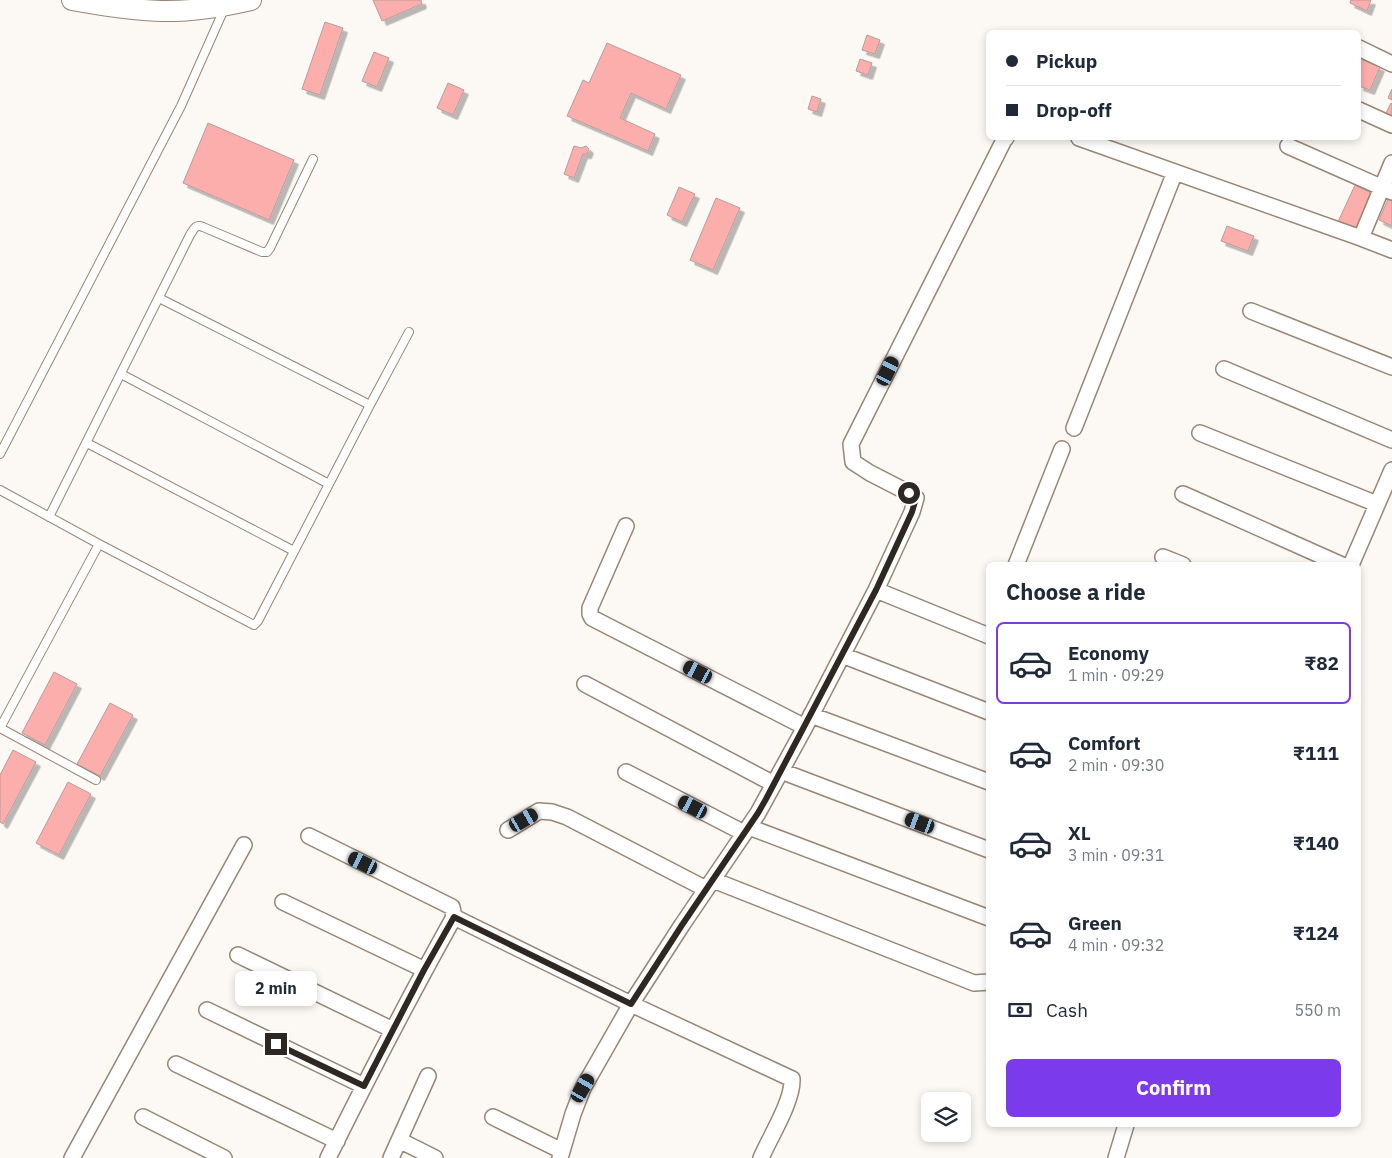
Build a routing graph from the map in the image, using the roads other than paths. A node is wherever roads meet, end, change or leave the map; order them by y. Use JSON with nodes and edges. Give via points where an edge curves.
{"nodes":[{"id":1,"x":72,"y":0,"type":"edge"},
{"id":2,"x":251,"y":0,"type":"edge"},
{"id":3,"x":226,"y":6,"type":"junction"},
{"id":4,"x":1361,"y":49,"type":"edge"},
{"id":5,"x":1392,"y":64,"type":"edge"},
{"id":6,"x":1361,"y":111,"type":"edge"},
{"id":7,"x":1392,"y":125,"type":"edge"},
{"id":8,"x":1004,"y":140,"type":"edge"},
{"id":9,"x":1085,"y":140,"type":"edge"},
{"id":10,"x":1288,"y":146,"type":"dead end"},
{"id":11,"x":313,"y":159,"type":"dead end"},
{"id":12,"x":1392,"y":163,"type":"edge"},
{"id":13,"x":1175,"y":172,"type":"junction"},
{"id":14,"x":1387,"y":190,"type":"edge"},
{"id":15,"x":1361,"y":238,"type":"junction"},
{"id":16,"x":1392,"y":250,"type":"edge"},
{"id":17,"x":159,"y":298,"type":"junction"},
{"id":18,"x":1251,"y":311,"type":"dead end"},
{"id":19,"x":409,"y":332,"type":"dead end"},
{"id":20,"x":1392,"y":367,"type":"edge"},
{"id":21,"x":1224,"y":370,"type":"dead end"},
{"id":22,"x":121,"y":374,"type":"junction"},
{"id":23,"x":370,"y":405,"type":"junction"},
{"id":24,"x":1074,"y":428,"type":"dead end"},
{"id":25,"x":1200,"y":433,"type":"dead end"},
{"id":26,"x":1392,"y":440,"type":"edge"},
{"id":27,"x":87,"y":442,"type":"junction"},
{"id":28,"x":1062,"y":449,"type":"dead end"},
{"id":29,"x":0,"y":454,"type":"edge"},
{"id":30,"x":1392,"y":470,"type":"edge"},
{"id":31,"x":329,"y":484,"type":"junction"},
{"id":32,"x":0,"y":490,"type":"edge"},
{"id":33,"x":1183,"y":494,"type":"dead end"},
{"id":34,"x":1377,"y":504,"type":"junction"},
{"id":35,"x":49,"y":517,"type":"junction"},
{"id":36,"x":626,"y":526,"type":"dead end"},
{"id":37,"x":99,"y":544,"type":"junction"},
{"id":38,"x":294,"y":551,"type":"junction"},
{"id":39,"x":1163,"y":556,"type":"dead end"},
{"id":40,"x":1017,"y":562,"type":"edge"},
{"id":41,"x":1176,"y":562,"type":"edge"},
{"id":42,"x":1335,"y":562,"type":"edge"},
{"id":43,"x":1352,"y":562,"type":"edge"},
{"id":44,"x":876,"y":590,"type":"junction"},
{"id":45,"x":986,"y":634,"type":"edge"},
{"id":46,"x":842,"y":655,"type":"junction"},
{"id":47,"x":585,"y":684,"type":"dead end"},
{"id":48,"x":986,"y":711,"type":"edge"},
{"id":49,"x":808,"y":721,"type":"junction"},
{"id":50,"x":0,"y":728,"type":"edge"},
{"id":51,"x":626,"y":772,"type":"dead end"},
{"id":52,"x":778,"y":777,"type":"junction"},
{"id":53,"x":96,"y":780,"type":"dead end"},
{"id":54,"x":986,"y":781,"type":"edge"},
{"id":55,"x":508,"y":830,"type":"dead end"},
{"id":56,"x":747,"y":830,"type":"junction"},
{"id":57,"x":309,"y":836,"type":"dead end"},
{"id":58,"x":244,"y":845,"type":"dead end"},
{"id":59,"x":986,"y":849,"type":"edge"},
{"id":60,"x":709,"y":885,"type":"junction"},
{"id":61,"x":283,"y":902,"type":"dead end"},
{"id":62,"x":454,"y":917,"type":"junction"},
{"id":63,"x":986,"y":917,"type":"edge"},
{"id":64,"x":238,"y":955,"type":"dead end"},
{"id":65,"x":424,"y":970,"type":"junction"},
{"id":66,"x":986,"y":982,"type":"edge"},
{"id":67,"x":631,"y":1004,"type":"junction"},
{"id":68,"x":206,"y":1010,"type":"dead end"},
{"id":69,"x":393,"y":1030,"type":"junction"},
{"id":70,"x":176,"y":1064,"type":"dead end"},
{"id":71,"x":428,"y":1076,"type":"dead end"},
{"id":72,"x":364,"y":1086,"type":"junction"},
{"id":73,"x":143,"y":1117,"type":"dead end"},
{"id":74,"x":493,"y":1117,"type":"dead end"},
{"id":75,"x":1125,"y":1127,"type":"edge"},
{"id":76,"x":399,"y":1140,"type":"junction"},
{"id":77,"x":336,"y":1141,"type":"junction"},
{"id":78,"x":561,"y":1154,"type":"edge"},
{"id":79,"x":72,"y":1158,"type":"edge"},
{"id":80,"x":224,"y":1158,"type":"edge"},
{"id":81,"x":328,"y":1158,"type":"edge"},
{"id":82,"x":391,"y":1158,"type":"edge"},
{"id":83,"x":435,"y":1158,"type":"edge"},
{"id":84,"x":761,"y":1158,"type":"edge"},
{"id":85,"x":1116,"y":1158,"type":"edge"}],
"edges":[{"from":1,"to":3,"type":"street","via":[[160,11]]},
{"from":2,"to":3,"type":"street"},
{"from":3,"to":29,"type":"lane","via":[[181,106]]},
{"from":4,"to":5,"type":"street"},
{"from":6,"to":7,"type":"street"},
{"from":8,"to":44,"type":"street","via":[[852,444],[853,462],[916,498]]},
{"from":9,"to":13,"type":"street"},
{"from":10,"to":14,"type":"street"},
{"from":11,"to":17,"type":"lane","via":[[267,252],[198,225]]},
{"from":12,"to":14,"type":"street"},
{"from":13,"to":15,"type":"street"},
{"from":13,"to":24,"type":"street"},
{"from":14,"to":15,"type":"street"},
{"from":15,"to":16,"type":"street"},
{"from":17,"to":22,"type":"lane"},
{"from":17,"to":23,"type":"lane"},
{"from":18,"to":20,"type":"street"},
{"from":19,"to":23,"type":"lane"},
{"from":21,"to":26,"type":"street"},
{"from":22,"to":27,"type":"lane"},
{"from":22,"to":31,"type":"lane"},
{"from":23,"to":31,"type":"lane"},
{"from":25,"to":34,"type":"street"},
{"from":27,"to":35,"type":"lane"},
{"from":27,"to":38,"type":"lane"},
{"from":28,"to":40,"type":"street"},
{"from":30,"to":34,"type":"street"},
{"from":31,"to":38,"type":"lane"},
{"from":32,"to":35,"type":"lane"},
{"from":33,"to":42,"type":"street"},
{"from":34,"to":43,"type":"street"},
{"from":35,"to":37,"type":"lane"},
{"from":36,"to":49,"type":"street","via":[[590,608],[592,618]]},
{"from":37,"to":38,"type":"lane","via":[[254,625]]},
{"from":37,"to":50,"type":"lane"},
{"from":39,"to":41,"type":"street"},
{"from":44,"to":45,"type":"street"},
{"from":44,"to":46,"type":"street"},
{"from":46,"to":48,"type":"street"},
{"from":46,"to":49,"type":"street"},
{"from":47,"to":52,"type":"street"},
{"from":49,"to":52,"type":"street"},
{"from":49,"to":54,"type":"street"},
{"from":50,"to":53,"type":"lane"},
{"from":51,"to":56,"type":"street"},
{"from":52,"to":56,"type":"street"},
{"from":52,"to":59,"type":"street"},
{"from":55,"to":60,"type":"street","via":[[539,812],[552,812]]},
{"from":56,"to":60,"type":"street"},
{"from":56,"to":63,"type":"street"},
{"from":57,"to":62,"type":"street","via":[[452,908]]},
{"from":58,"to":79,"type":"street"},
{"from":60,"to":66,"type":"street","via":[[974,983]]},
{"from":60,"to":67,"type":"street"},
{"from":61,"to":65,"type":"street"},
{"from":62,"to":65,"type":"street"},
{"from":62,"to":67,"type":"street"},
{"from":64,"to":69,"type":"street"},
{"from":65,"to":69,"type":"street"},
{"from":67,"to":78,"type":"street","via":[[583,1088]]},
{"from":67,"to":84,"type":"street","via":[[792,1079],[789,1096]]},
{"from":68,"to":72,"type":"street"},
{"from":69,"to":72,"type":"street"},
{"from":70,"to":77,"type":"street"},
{"from":71,"to":76,"type":"street"},
{"from":72,"to":77,"type":"street"},
{"from":73,"to":80,"type":"street"},
{"from":74,"to":78,"type":"street"},
{"from":75,"to":85,"type":"street"},
{"from":76,"to":82,"type":"street"},
{"from":76,"to":83,"type":"street"},
{"from":77,"to":81,"type":"street"}]}
